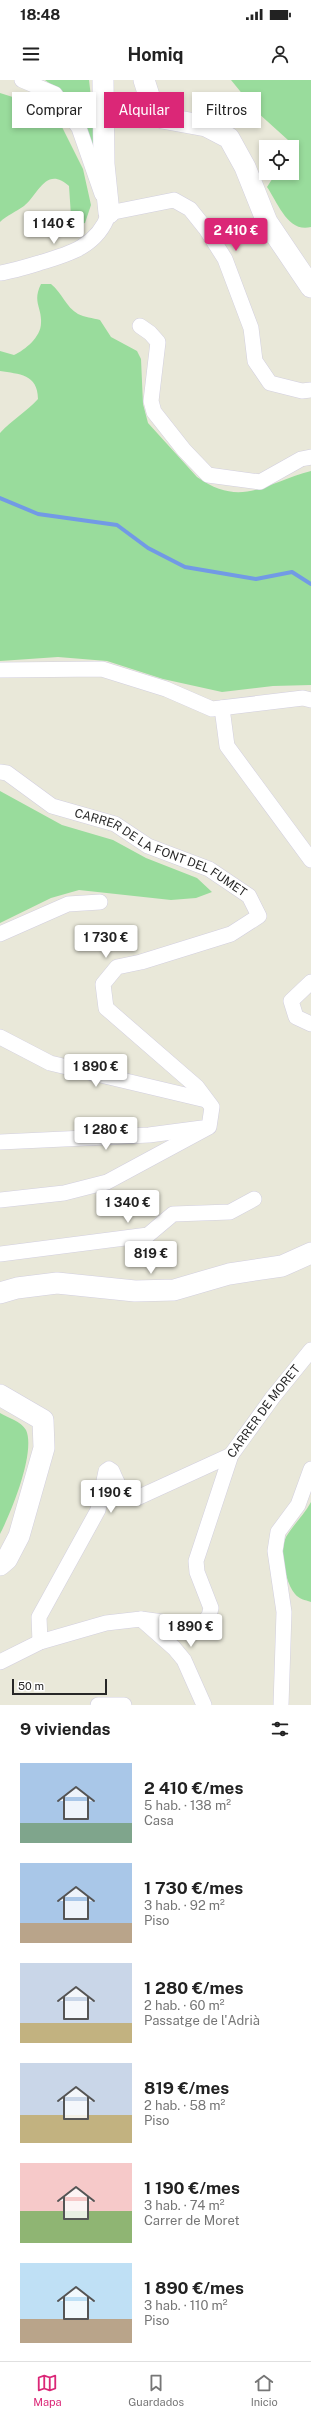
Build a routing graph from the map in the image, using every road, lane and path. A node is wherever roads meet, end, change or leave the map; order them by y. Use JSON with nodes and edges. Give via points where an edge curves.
{"nodes":[{"id":1,"x":22,"y":80,"type":"edge"},
{"id":2,"x":103,"y":80,"type":"edge"},
{"id":3,"x":144,"y":80,"type":"edge"},
{"id":4,"x":109,"y":213,"type":"junction"},
{"id":5,"x":0,"y":273,"type":"edge"},
{"id":6,"x":311,"y":287,"type":"edge"},
{"id":7,"x":140,"y":326,"type":"dead end"},
{"id":8,"x":311,"y":390,"type":"edge"},
{"id":9,"x":311,"y":457,"type":"edge"},
{"id":10,"x":0,"y":670,"type":"edge"},
{"id":11,"x":311,"y":700,"type":"edge"},
{"id":12,"x":222,"y":708,"type":"junction"},
{"id":13,"x":0,"y":772,"type":"edge"},
{"id":14,"x":311,"y":860,"type":"edge"},
{"id":15,"x":100,"y":902,"type":"dead end"},
{"id":16,"x":0,"y":934,"type":"edge"},
{"id":17,"x":311,"y":982,"type":"edge"},
{"id":18,"x":311,"y":1024,"type":"edge"},
{"id":19,"x":0,"y":1037,"type":"edge"},
{"id":20,"x":206,"y":1100,"type":"junction"},
{"id":21,"x":209,"y":1127,"type":"junction"},
{"id":22,"x":0,"y":1142,"type":"edge"},
{"id":23,"x":254,"y":1199,"type":"dead end"},
{"id":24,"x":0,"y":1200,"type":"edge"},
{"id":25,"x":310,"y":1251,"type":"edge"},
{"id":26,"x":0,"y":1254,"type":"edge"},
{"id":27,"x":0,"y":1293,"type":"edge"},
{"id":28,"x":311,"y":1350,"type":"edge"},
{"id":29,"x":0,"y":1395,"type":"edge"},
{"id":30,"x":231,"y":1454,"type":"junction"},
{"id":31,"x":311,"y":1469,"type":"edge"},
{"id":32,"x":0,"y":1565,"type":"edge"},
{"id":33,"x":141,"y":1619,"type":"junction"},
{"id":34,"x":40,"y":1642,"type":"junction"},
{"id":35,"x":0,"y":1662,"type":"edge"},
{"id":36,"x":98,"y":1705,"type":"edge"},
{"id":37,"x":124,"y":1705,"type":"edge"},
{"id":38,"x":204,"y":1705,"type":"edge"},
{"id":39,"x":281,"y":1705,"type":"edge"}],
"edges":[{"from":1,"to":4,"type":"street","via":[[55,94],[79,128]]},
{"from":2,"to":4,"type":"street","via":[[104,164]]},
{"from":3,"to":6,"type":"street","via":[[152,105],[162,118],[206,126],[229,138],[245,167],[267,222]]},
{"from":4,"to":5,"type":"street","via":[[105,226],[84,247],[69,255]]},
{"from":4,"to":8,"type":"street","via":[[174,200],[190,209],[225,259],[251,328],[255,361],[258,366],[270,383],[302,391]]},
{"from":7,"to":9,"type":"street","via":[[158,342],[151,401],[154,412],[208,475],[260,482],[302,459]]},
{"from":10,"to":12,"type":"street","via":[[102,669],[166,688],[212,709]]},
{"from":11,"to":12,"type":"street","via":[[303,698]]},
{"from":12,"to":14,"type":"street","via":[[227,746],[300,841]]},
{"from":13,"to":20,"type":"street","name":"CARRER DE LA FONT DEL FUMET","via":[[7,773],[52,806],[115,824],[148,846],[209,869],[250,896],[259,916],[231,934],[118,967],[103,984],[106,1008],[197,1087]]},
{"from":15,"to":16,"type":"street","via":[[68,904]]},
{"from":17,"to":18,"type":"street","via":[[291,1001],[296,1017]]},
{"from":19,"to":20,"type":"street","via":[[50,1063]]},
{"from":20,"to":21,"type":"street","name":"CARRER DE LA FONT DEL FUMET","via":[[212,1107]]},
{"from":21,"to":22,"type":"street","via":[[149,1135]]},
{"from":21,"to":24,"type":"street","via":[[107,1182],[64,1193]]},
{"from":23,"to":26,"type":"street","via":[[230,1212],[173,1214],[148,1235]]},
{"from":25,"to":27,"type":"street","via":[[282,1266],[234,1273],[174,1290],[136,1291],[57,1283]]},
{"from":28,"to":30,"type":"street","name":"CARRER DE MORET","via":[[268,1402]]},
{"from":29,"to":32,"type":"street","via":[[43,1420],[44,1448],[19,1536],[7,1559]]},
{"from":30,"to":33,"type":"street","via":[[196,1561],[196,1572],[210,1608],[209,1616],[202,1624],[192,1626]]},
{"from":30,"to":34,"type":"street","name":"CARRER DE MORET","via":[[137,1498],[128,1497],[122,1492],[112,1471],[106,1471],[98,1510],[39,1617]]},
{"from":31,"to":39,"type":"street","via":[[298,1505],[278,1532],[275,1551],[284,1612]]},
{"from":33,"to":34,"type":"street","via":[[106,1623]]},
{"from":33,"to":38,"type":"street","via":[[184,1660]]},
{"from":34,"to":35,"type":"street"},
{"from":36,"to":37,"type":"street"}]}
